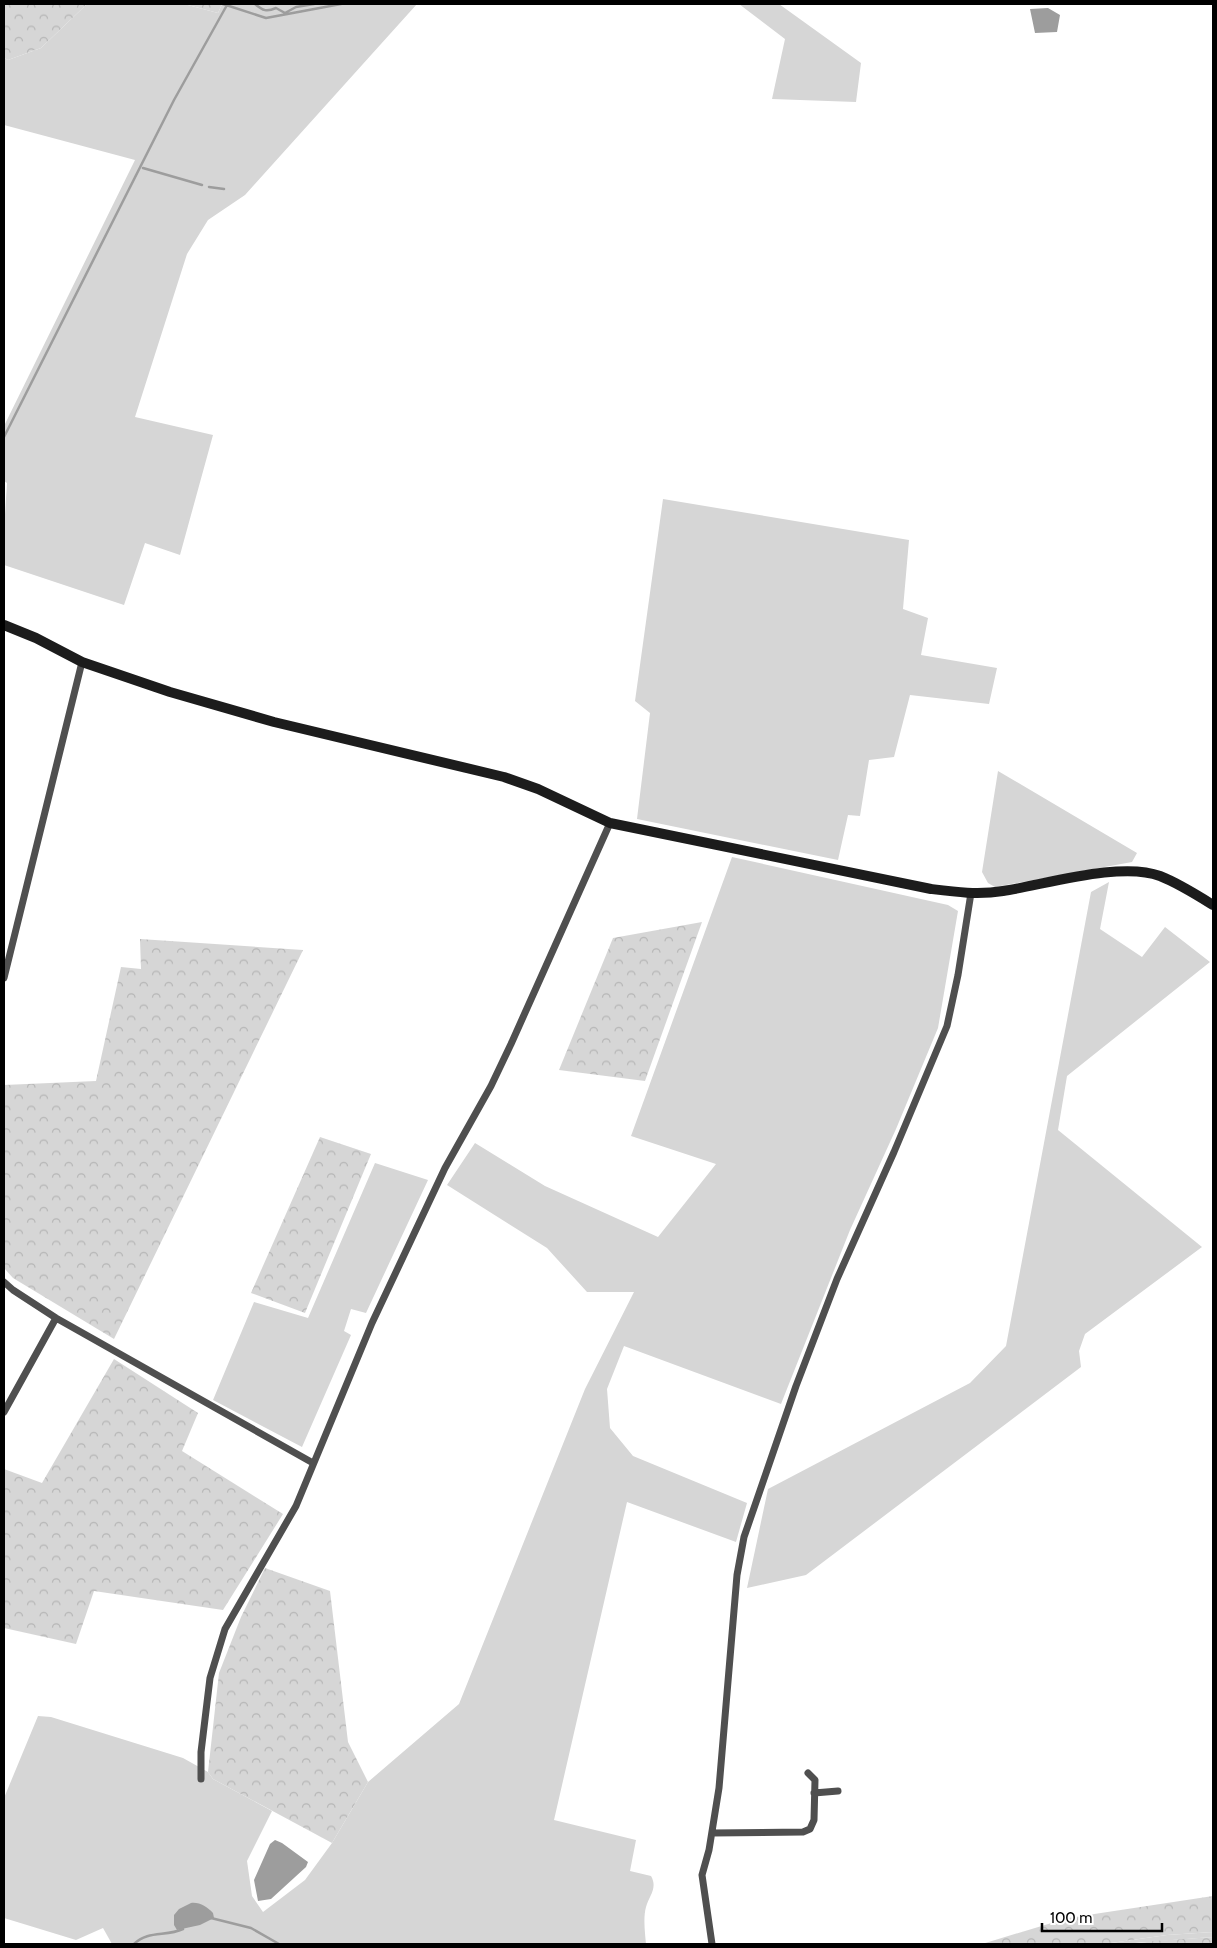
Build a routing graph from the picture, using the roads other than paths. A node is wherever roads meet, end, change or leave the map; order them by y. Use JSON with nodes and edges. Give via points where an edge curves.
{"nodes":[{"id":1,"x":4,"y":625,"type":"edge"},
{"id":2,"x":82,"y":662,"type":"junction"},
{"id":3,"x":610,"y":823,"type":"junction"},
{"id":4,"x":972,"y":893,"type":"junction"},
{"id":5,"x":1213,"y":905,"type":"edge"},
{"id":6,"x":4,"y":978,"type":"edge"},
{"id":7,"x":4,"y":1282,"type":"edge"},
{"id":8,"x":56,"y":1318,"type":"junction"},
{"id":9,"x":4,"y":1412,"type":"edge"},
{"id":10,"x":313,"y":1463,"type":"junction"},
{"id":11,"x":808,"y":1773,"type":"dead end"},
{"id":12,"x":201,"y":1779,"type":"dead end"},
{"id":13,"x":838,"y":1791,"type":"dead end"},
{"id":14,"x":814,"y":1793,"type":"junction"},
{"id":15,"x":712,"y":1833,"type":"junction"},
{"id":16,"x":712,"y":1944,"type":"edge"}],
"edges":[{"from":1,"to":2,"type":"street"},
{"from":2,"to":3,"type":"street","via":[[228,710],[504,777],[538,789]]},
{"from":2,"to":6,"type":"street"},
{"from":3,"to":4,"type":"street","via":[[931,889]]},
{"from":3,"to":10,"type":"street","via":[[511,1044],[445,1168],[372,1323]]},
{"from":4,"to":5,"type":"street","via":[[1001,892],[1110,872],[1134,871],[1159,876]]},
{"from":4,"to":15,"type":"street","via":[[947,1026],[837,1279],[744,1537],[737,1575],[719,1788]]},
{"from":7,"to":8,"type":"street"},
{"from":8,"to":9,"type":"street"},
{"from":8,"to":10,"type":"street"},
{"from":10,"to":12,"type":"street","via":[[296,1506],[225,1629],[210,1678]]},
{"from":11,"to":14,"type":"street","via":[[815,1780]]},
{"from":13,"to":14,"type":"street"},
{"from":14,"to":15,"type":"street","via":[[813,1824],[803,1832]]},
{"from":15,"to":16,"type":"street","via":[[702,1876]]}]}
